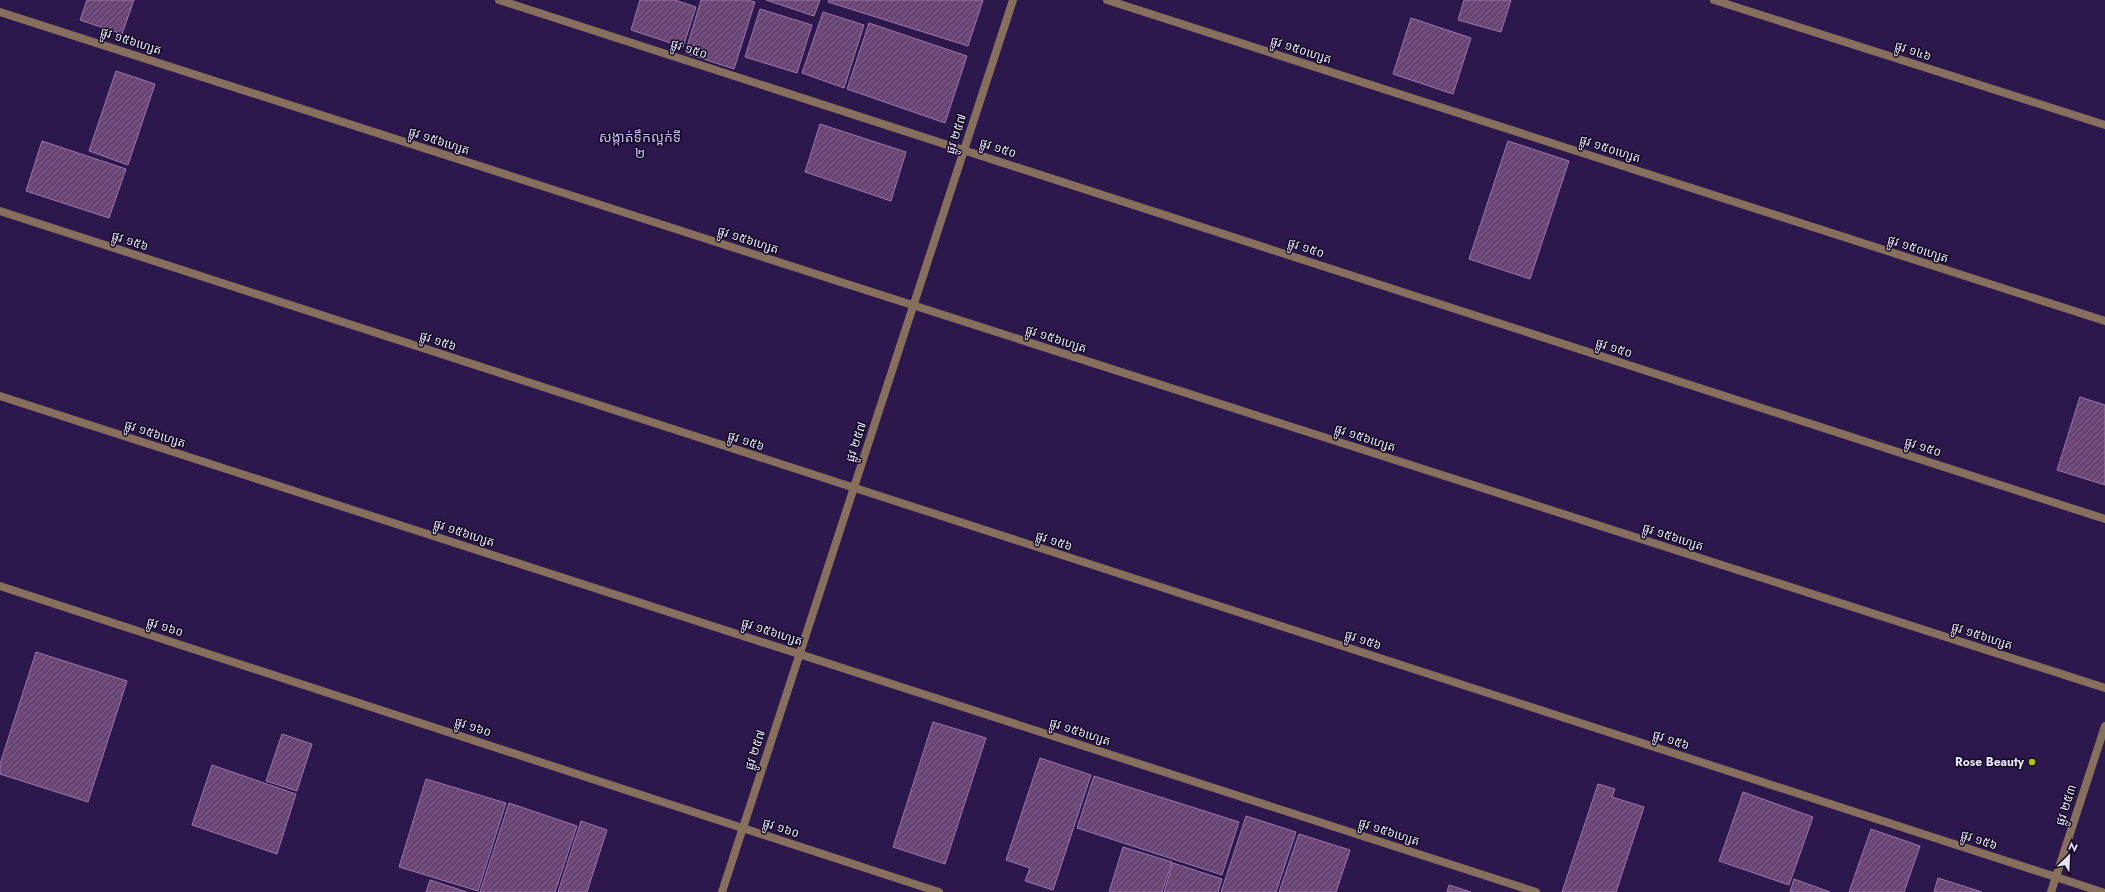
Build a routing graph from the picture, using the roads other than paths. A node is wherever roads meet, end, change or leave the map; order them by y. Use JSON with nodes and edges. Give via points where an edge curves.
{"nodes":[{"id":1,"x":500,"y":0,"type":"edge"},
{"id":2,"x":1013,"y":0,"type":"edge"},
{"id":3,"x":1107,"y":0,"type":"edge"},
{"id":4,"x":1714,"y":0,"type":"edge"},
{"id":5,"x":0,"y":12,"type":"edge"},
{"id":6,"x":2105,"y":125,"type":"edge"},
{"id":7,"x":964,"y":150,"type":"junction"},
{"id":8,"x":0,"y":211,"type":"edge"},
{"id":9,"x":913,"y":306,"type":"junction"},
{"id":10,"x":2105,"y":321,"type":"edge"},
{"id":11,"x":0,"y":396,"type":"edge"},
{"id":12,"x":853,"y":488,"type":"junction"},
{"id":13,"x":2105,"y":519,"type":"edge"},
{"id":14,"x":0,"y":586,"type":"edge"},
{"id":15,"x":800,"y":653,"type":"junction"},
{"id":16,"x":2105,"y":688,"type":"edge"},
{"id":17,"x":2105,"y":726,"type":"edge"},
{"id":18,"x":743,"y":828,"type":"junction"},
{"id":19,"x":2056,"y":877,"type":"junction"},
{"id":20,"x":722,"y":892,"type":"edge"},
{"id":21,"x":939,"y":892,"type":"edge"},
{"id":22,"x":1536,"y":892,"type":"edge"},
{"id":23,"x":2051,"y":892,"type":"edge"},
{"id":24,"x":2102,"y":892,"type":"edge"}],
"edges":[{"from":1,"to":7,"type":"street","name":"ផ្លូវ ១៥០"},
{"from":2,"to":7,"type":"street","name":"ផ្លូវ ២៥៧"},
{"from":3,"to":10,"type":"street","name":"ផ្លូវ ១៥០ហ្សេត"},
{"from":4,"to":6,"type":"street","name":"ផ្លូវ ១៤៦"},
{"from":5,"to":9,"type":"street","name":"ផ្លូវ ១៥៦ហ្សេត"},
{"from":7,"to":9,"type":"street","name":"ផ្លូវ ២៥៧"},
{"from":7,"to":13,"type":"street","name":"ផ្លូវ ១៥០"},
{"from":8,"to":12,"type":"street","name":"ផ្លូវ ១៥៦"},
{"from":9,"to":12,"type":"street","name":"ផ្លូវ ២៥៧"},
{"from":9,"to":16,"type":"street","name":"ផ្លូវ ១៥៦ហ្សេត"},
{"from":11,"to":15,"type":"street","name":"ផ្លូវ ១៥៦ហ្សេត"},
{"from":12,"to":15,"type":"street","name":"ផ្លូវ ២៥៧"},
{"from":12,"to":19,"type":"street","name":"ផ្លូវ ១៥៦"},
{"from":14,"to":18,"type":"street","name":"ផ្លូវ ១៦០"},
{"from":15,"to":18,"type":"street","name":"ផ្លូវ ២៥៧"},
{"from":15,"to":22,"type":"street","name":"ផ្លូវ ១៥៦ហ្សេត"},
{"from":17,"to":19,"type":"street","name":"ផ្លូវ ២៥៣"},
{"from":18,"to":20,"type":"street","name":"ផ្លូវ ២៥៧"},
{"from":18,"to":21,"type":"street","name":"ផ្លូវ ១៦០"},
{"from":19,"to":23,"type":"street","name":"ផ្លូវ ២៥៣"},
{"from":19,"to":24,"type":"street","name":"ផ្លូវ ១៥៦"}]}
